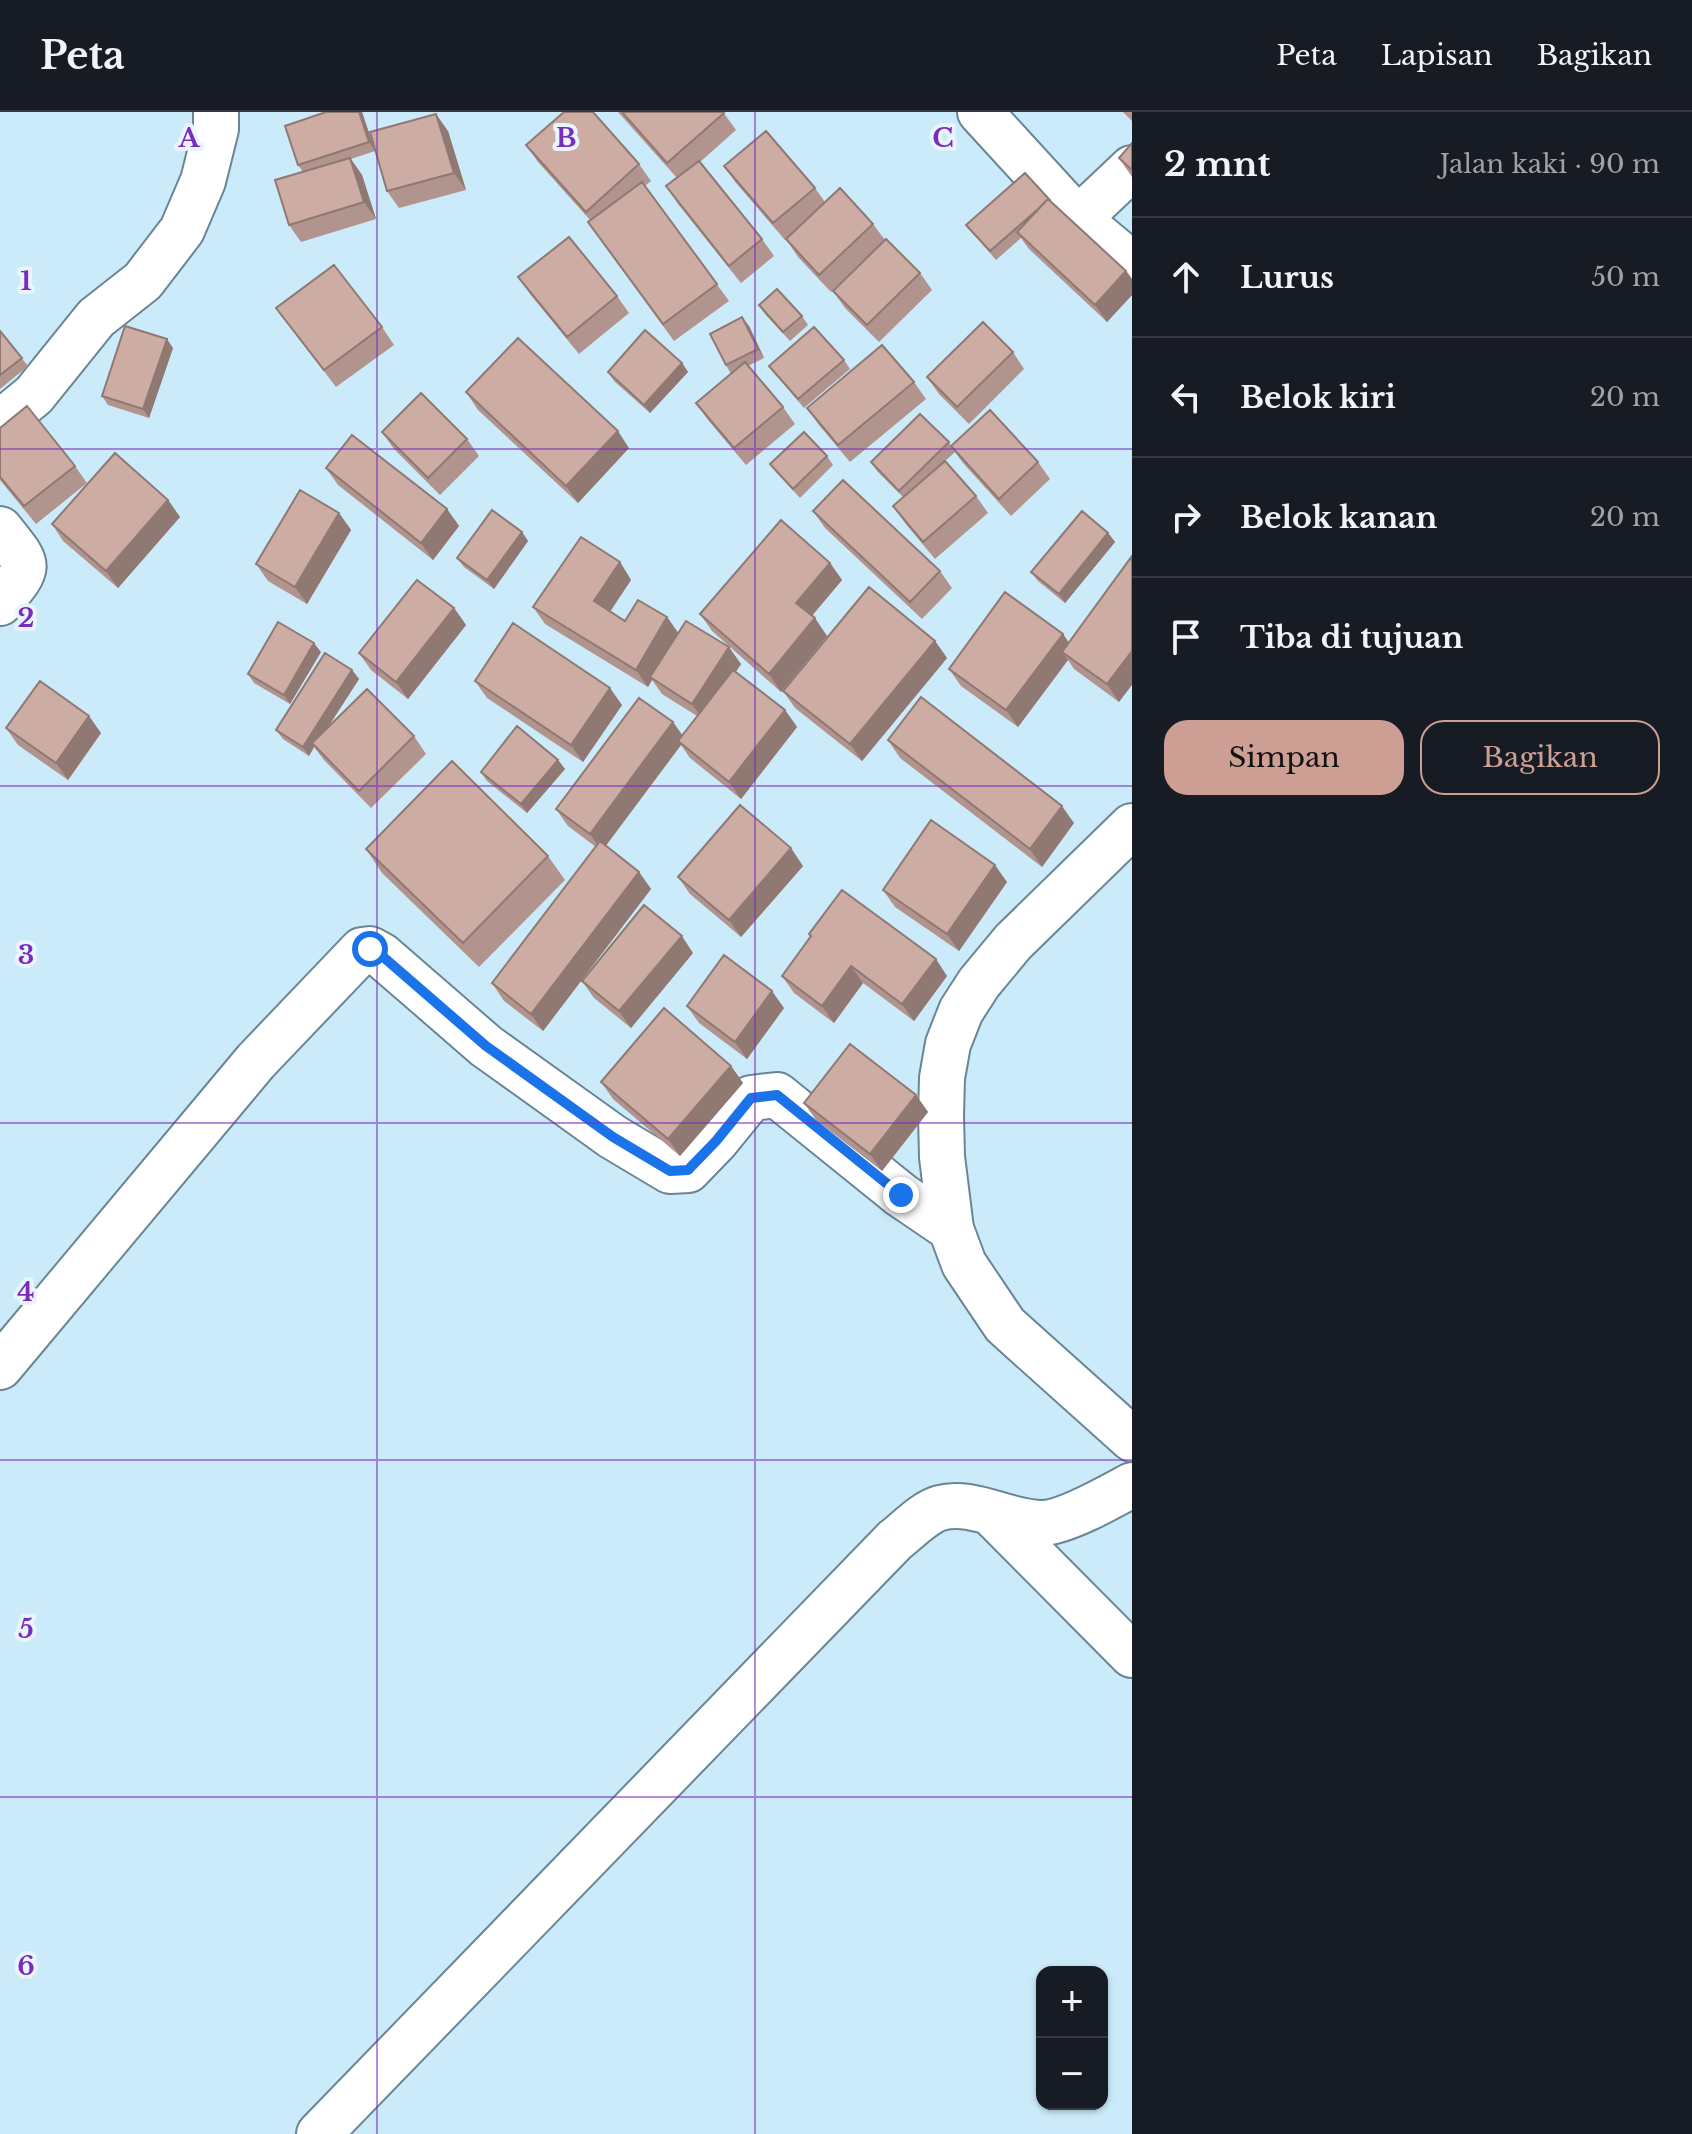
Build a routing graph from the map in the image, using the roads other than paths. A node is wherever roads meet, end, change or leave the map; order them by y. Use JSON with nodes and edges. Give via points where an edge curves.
{"nodes":[{"id":1,"x":216,"y":112,"type":"edge"},
{"id":2,"x":980,"y":112,"type":"edge"},
{"id":3,"x":1132,"y":168,"type":"edge"},
{"id":4,"x":1078,"y":219,"type":"junction"},
{"id":5,"x":1132,"y":264,"type":"edge"},
{"id":6,"x":0,"y":423,"type":"edge"},
{"id":7,"x":0,"y":529,"type":"edge"},
{"id":8,"x":0,"y":603,"type":"edge"},
{"id":9,"x":1132,"y":826,"type":"edge"},
{"id":10,"x":951,"y":1229,"type":"junction"},
{"id":11,"x":0,"y":1367,"type":"edge"},
{"id":12,"x":1132,"y":1439,"type":"edge"},
{"id":13,"x":1132,"y":1485,"type":"edge"},
{"id":14,"x":993,"y":1515,"type":"junction"},
{"id":15,"x":1132,"y":1655,"type":"edge"},
{"id":16,"x":319,"y":2134,"type":"edge"}],
"edges":[{"from":1,"to":6,"type":"street","via":[[203,181],[182,230],[143,281],[96,318],[34,395]]},
{"from":2,"to":4,"type":"street"},
{"from":3,"to":4,"type":"street"},
{"from":4,"to":5,"type":"street"},
{"from":7,"to":8,"type":"street","via":[[26,566]]},
{"from":9,"to":10,"type":"street","via":[[1013,942],[961,1011],[948,1044],[941,1091]]},
{"from":10,"to":11,"type":"street","via":[[777,1095],[751,1098],[688,1170],[670,1171],[486,1046],[381,955],[362,950],[256,1061]]},
{"from":10,"to":12,"type":"street","via":[[964,1264],[1005,1325]]},
{"from":13,"to":14,"type":"street","via":[[1044,1523]]},
{"from":14,"to":15,"type":"street"},
{"from":14,"to":16,"type":"street","via":[[967,1505],[938,1508],[895,1540]]}]}
